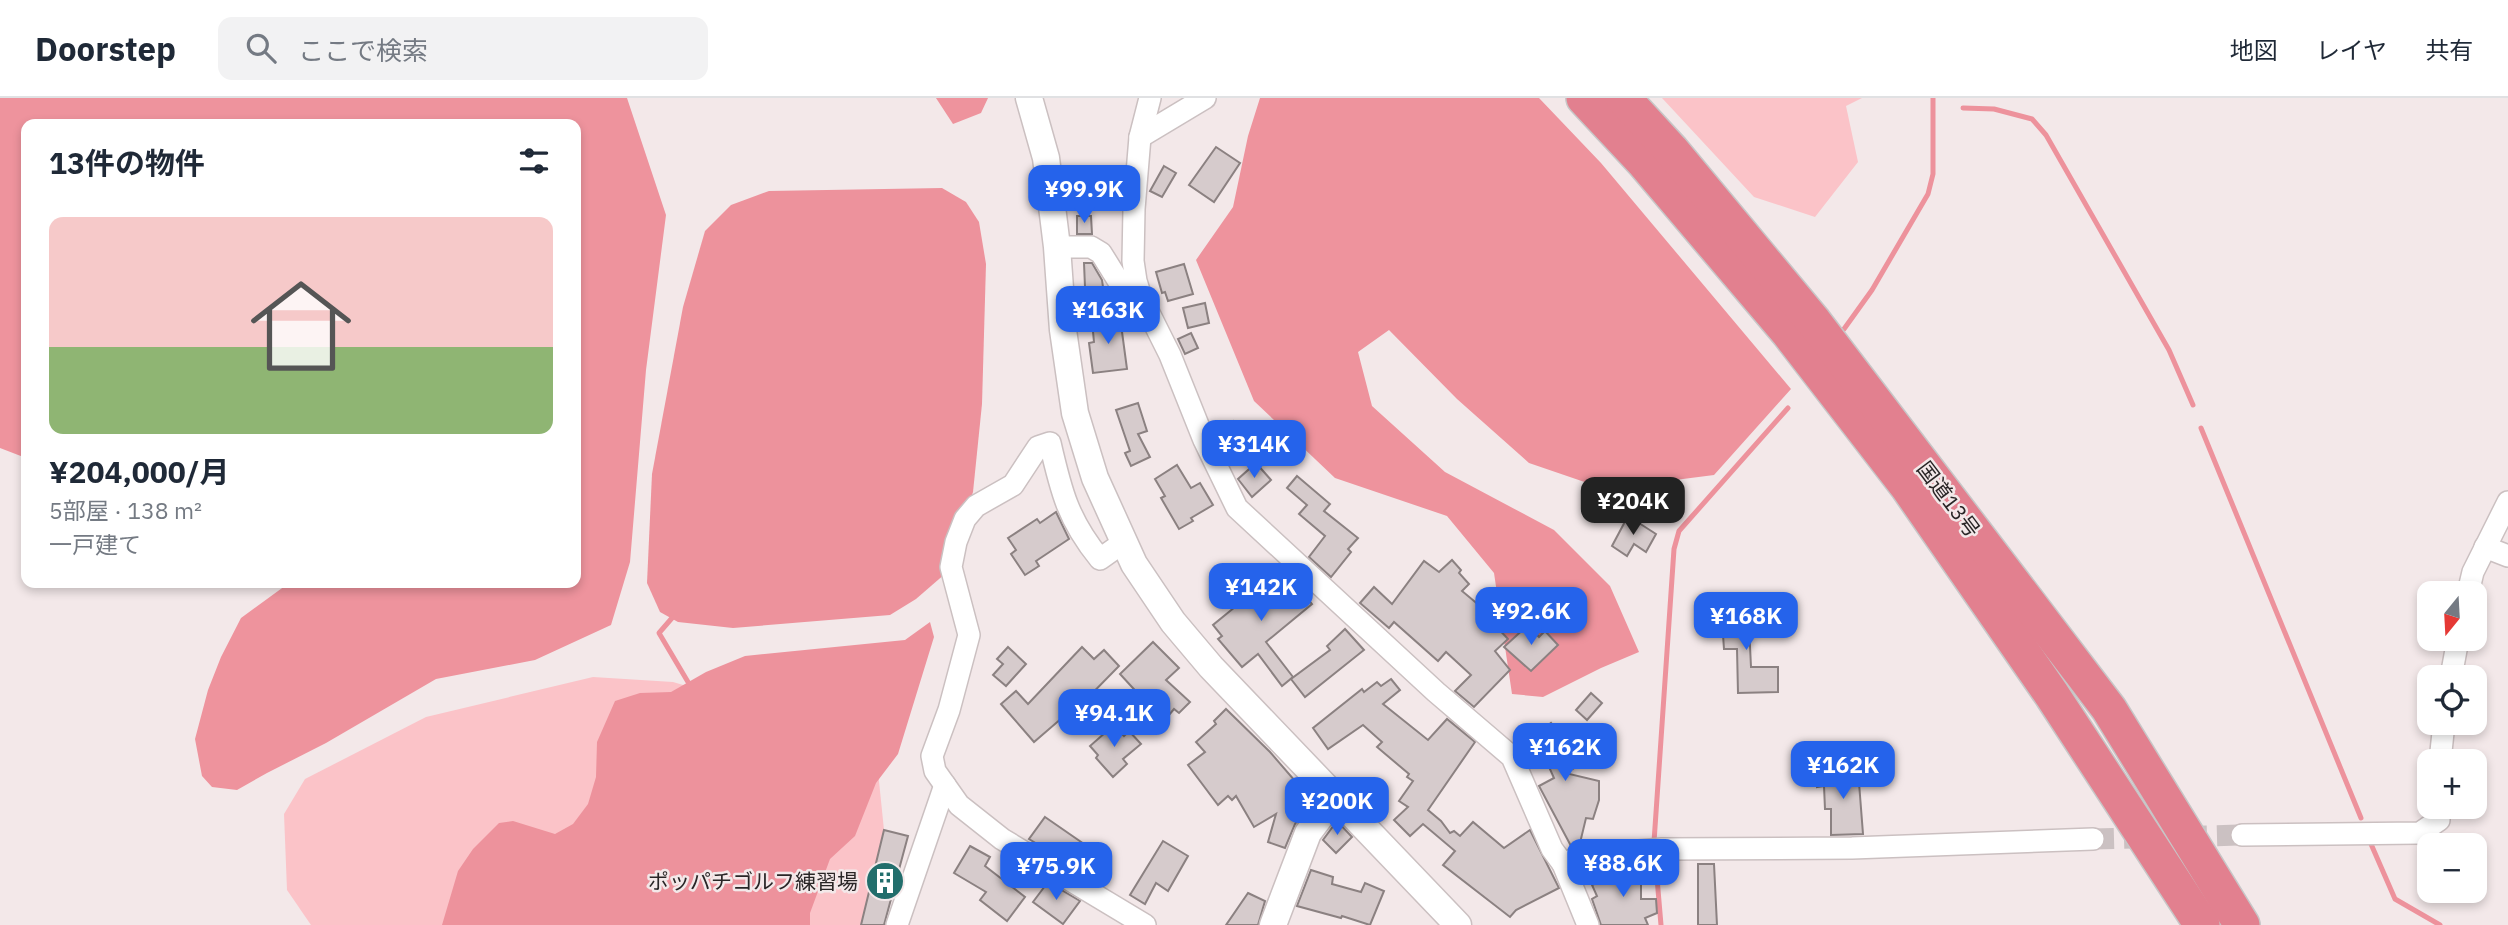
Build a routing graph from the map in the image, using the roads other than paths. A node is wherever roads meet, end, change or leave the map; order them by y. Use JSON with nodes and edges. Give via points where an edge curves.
{"nodes":[{"id":1,"x":1029,"y":98,"type":"edge"},
{"id":2,"x":1150,"y":98,"type":"edge"},
{"id":3,"x":1205,"y":98,"type":"edge"},
{"id":4,"x":1584,"y":98,"type":"edge"},
{"id":5,"x":1622,"y":98,"type":"edge"},
{"id":6,"x":1140,"y":137,"type":"junction"},
{"id":7,"x":1057,"y":247,"type":"junction"},
{"id":8,"x":1141,"y":297,"type":"junction"},
{"id":9,"x":2508,"y":502,"type":"edge"},
{"id":10,"x":1124,"y":542,"type":"junction"},
{"id":11,"x":2485,"y":547,"type":"junction"},
{"id":12,"x":2508,"y":556,"type":"edge"},
{"id":13,"x":2471,"y":581,"type":"edge"},
{"id":14,"x":2052,"y":695,"type":"junction"},
{"id":15,"x":2109,"y":709,"type":"junction"},
{"id":16,"x":945,"y":785,"type":"junction"},
{"id":17,"x":1336,"y":796,"type":"junction"},
{"id":18,"x":2439,"y":819,"type":"edge"},
{"id":19,"x":2242,"y":835,"type":"tunnel mouth"},
{"id":20,"x":2093,"y":839,"type":"tunnel mouth"},
{"id":21,"x":1563,"y":864,"type":"junction"},
{"id":22,"x":897,"y":925,"type":"edge"},
{"id":23,"x":1145,"y":925,"type":"edge"},
{"id":24,"x":1273,"y":925,"type":"edge"},
{"id":25,"x":1458,"y":925,"type":"edge"},
{"id":26,"x":1588,"y":925,"type":"edge"},
{"id":27,"x":2176,"y":925,"type":"edge"},
{"id":28,"x":2202,"y":925,"type":"edge"},
{"id":29,"x":2242,"y":925,"type":"edge"},
{"id":30,"x":2267,"y":925,"type":"edge"}],
"edges":[{"from":1,"to":7,"type":"street","via":[[1046,158]]},
{"from":2,"to":6,"type":"street"},
{"from":3,"to":6,"type":"street"},
{"from":4,"to":14,"type":"highway","name":"国道13号","via":[[1806,355],[1908,486]]},
{"from":5,"to":15,"type":"highway","name":"国道13号","via":[[1814,322]]},
{"from":6,"to":8,"type":"street","via":[[1133,261]]},
{"from":7,"to":8,"type":"street","via":[[1091,247],[1101,253],[1129,298]]},
{"from":7,"to":10,"type":"street","via":[[1074,413]]},
{"from":8,"to":21,"type":"street","via":[[1237,508],[1512,757],[1542,829]]},
{"from":9,"to":11,"type":"street"},
{"from":10,"to":16,"type":"street","via":[[1100,559],[1087,542],[1070,517],[1050,443],[1038,447],[1013,485],[976,506],[965,519],[951,567],[969,635],[932,756]]},
{"from":10,"to":17,"type":"street","via":[[1173,622]]},
{"from":11,"to":12,"type":"street"},
{"from":11,"to":13,"type":"street"},
{"from":14,"to":27,"type":"highway","via":[[2076,750]]},
{"from":14,"to":28,"type":"highway","name":"国道13号"},
{"from":15,"to":29,"type":"highway","name":"国道13号"},
{"from":15,"to":30,"type":"highway"},
{"from":16,"to":22,"type":"street"},
{"from":16,"to":23,"type":"street","via":[[959,805],[1002,839]]},
{"from":17,"to":24,"type":"street","via":[[1308,833]]},
{"from":17,"to":25,"type":"street"},
{"from":18,"to":19,"type":"street","via":[[2420,833]]},
{"from":20,"to":21,"type":"street","via":[[1662,849],[1581,856]]},
{"from":21,"to":26,"type":"street"}]}
